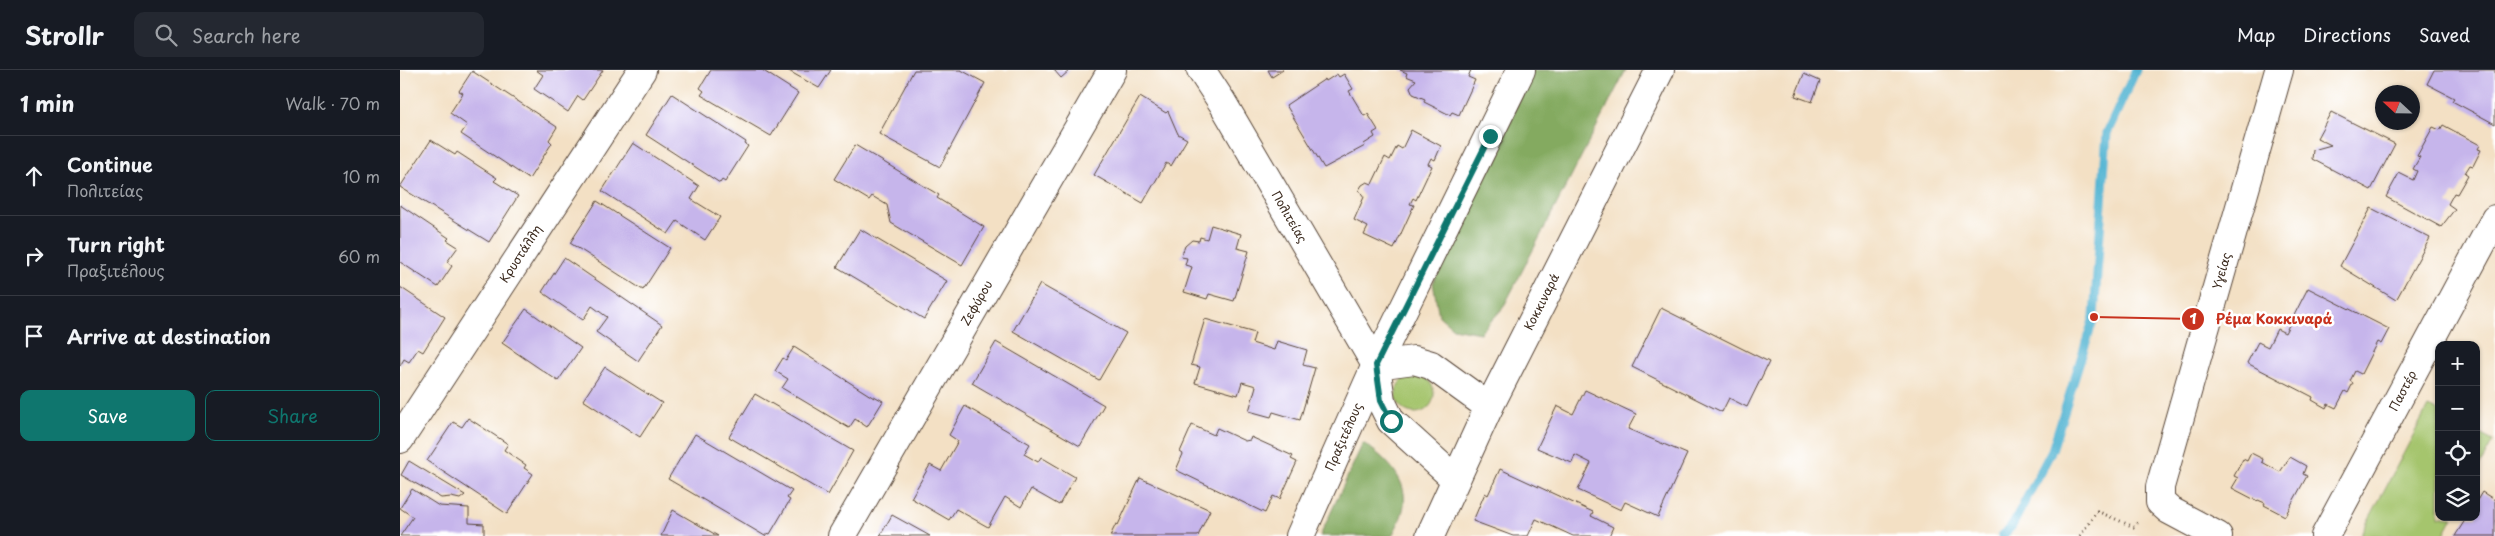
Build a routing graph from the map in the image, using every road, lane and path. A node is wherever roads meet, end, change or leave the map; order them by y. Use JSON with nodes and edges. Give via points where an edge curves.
{"nodes":[{"id":1,"x":642,"y":70,"type":"edge"},
{"id":2,"x":1112,"y":70,"type":"edge"},
{"id":3,"x":1201,"y":70,"type":"edge"},
{"id":4,"x":1521,"y":70,"type":"edge"},
{"id":5,"x":1660,"y":70,"type":"edge"},
{"id":6,"x":2279,"y":70,"type":"edge"},
{"id":7,"x":2495,"y":219,"type":"edge"},
{"id":8,"x":1376,"y":365,"type":"junction"},
{"id":9,"x":1489,"y":407,"type":"junction"},
{"id":10,"x":400,"y":438,"type":"edge"},
{"id":11,"x":1455,"y":479,"type":"junction"},
{"id":12,"x":2134,"y":527,"type":"dead end"},
{"id":13,"x":842,"y":536,"type":"edge"},
{"id":14,"x":1300,"y":536,"type":"edge"},
{"id":15,"x":1430,"y":536,"type":"edge"},
{"id":16,"x":2080,"y":536,"type":"edge"},
{"id":17,"x":2218,"y":536,"type":"edge"},
{"id":18,"x":2325,"y":536,"type":"edge"}],
"edges":[{"from":1,"to":10,"type":"street","name":"Κρυστάλλη"},
{"from":2,"to":13,"type":"street","name":"Ζεφύρου"},
{"from":3,"to":8,"type":"street","name":"Πολιτείας"},
{"from":4,"to":8,"type":"street","name":"Πραξιτέλους"},
{"from":5,"to":9,"type":"street","name":"Κοκκιναρά"},
{"from":6,"to":17,"type":"street","name":"Υγείας","via":[[2160,487],[2160,502],[2169,510]]},
{"from":7,"to":18,"type":"street","name":"Παστέρ"},
{"from":8,"to":9,"type":"street","via":[[1414,360],[1431,365]]},
{"from":8,"to":11,"type":"street","name":"Πολιτείας","via":[[1381,401],[1391,421]]},
{"from":8,"to":14,"type":"street","name":"Πραξιτέλους"},
{"from":9,"to":11,"type":"street","name":"Κοκκιναρά"},
{"from":11,"to":15,"type":"street","name":"Κοκκιναρά"},
{"from":12,"to":16,"type":"path","via":[[2097,511]]}]}
